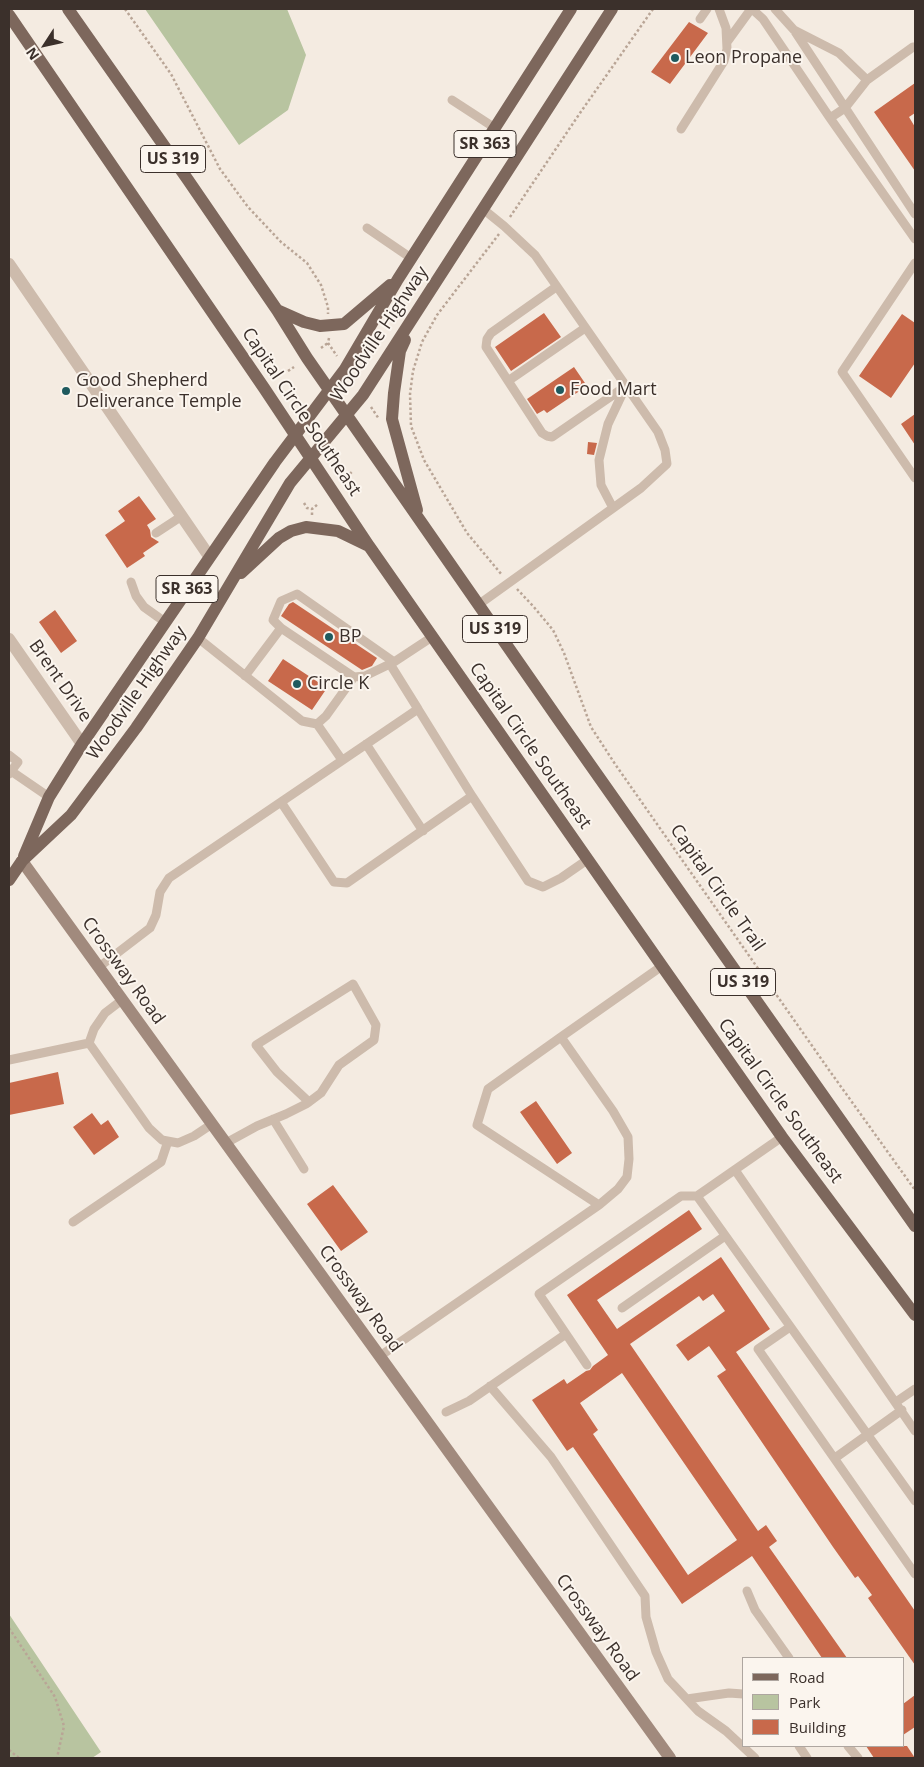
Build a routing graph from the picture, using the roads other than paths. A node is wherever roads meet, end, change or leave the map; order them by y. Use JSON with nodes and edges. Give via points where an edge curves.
{"nodes":[{"id":1,"x":68,"y":9,"type":"edge"},
{"id":2,"x":571,"y":9,"type":"edge"},
{"id":3,"x":612,"y":9,"type":"edge"},
{"id":4,"x":707,"y":9,"type":"edge"},
{"id":5,"x":719,"y":9,"type":"edge"},
{"id":6,"x":752,"y":9,"type":"edge"},
{"id":7,"x":775,"y":9,"type":"edge"},
{"id":8,"x":9,"y":15,"type":"edge"},
{"id":9,"x":700,"y":19,"type":"dead end"},
{"id":10,"x":794,"y":30,"type":"junction"},
{"id":11,"x":727,"y":42,"type":"junction"},
{"id":12,"x":913,"y":47,"type":"dead end"},
{"id":13,"x":867,"y":80,"type":"junction"},
{"id":14,"x":452,"y":100,"type":"dead end"},
{"id":15,"x":845,"y":108,"type":"junction"},
{"id":16,"x":830,"y":118,"type":"junction"},
{"id":17,"x":495,"y":128,"type":"junction"},
{"id":18,"x":681,"y":129,"type":"dead end"},
{"id":19,"x":483,"y":209,"type":"junction"},
{"id":20,"x":915,"y":214,"type":"edge"},
{"id":21,"x":367,"y":228,"type":"dead end"},
{"id":22,"x":915,"y":239,"type":"edge"},
{"id":23,"x":411,"y":258,"type":"junction"},
{"id":24,"x":915,"y":262,"type":"edge"},
{"id":25,"x":9,"y":264,"type":"edge"},
{"id":26,"x":398,"y":279,"type":"junction"},
{"id":27,"x":556,"y":287,"type":"junction"},
{"id":28,"x":421,"y":306,"type":"junction"},
{"id":29,"x":277,"y":310,"type":"junction"},
{"id":30,"x":585,"y":328,"type":"junction"},
{"id":31,"x":508,"y":381,"type":"junction"},
{"id":32,"x":626,"y":386,"type":"junction"},
{"id":33,"x":329,"y":390,"type":"junction"},
{"id":34,"x":346,"y":415,"type":"junction"},
{"id":35,"x":295,"y":435,"type":"junction"},
{"id":36,"x":311,"y":458,"type":"junction"},
{"id":37,"x":915,"y":478,"type":"edge"},
{"id":38,"x":613,"y":508,"type":"junction"},
{"id":39,"x":182,"y":516,"type":"junction"},
{"id":40,"x":419,"y":519,"type":"junction"},
{"id":41,"x":156,"y":533,"type":"dead end"},
{"id":42,"x":369,"y":546,"type":"junction"},
{"id":43,"x":209,"y":556,"type":"junction"},
{"id":44,"x":231,"y":581,"type":"junction"},
{"id":45,"x":131,"y":582,"type":"dead end"},
{"id":46,"x":478,"y":604,"type":"junction"},
{"id":47,"x":166,"y":622,"type":"junction"},
{"id":48,"x":281,"y":628,"type":"junction"},
{"id":49,"x":432,"y":636,"type":"junction"},
{"id":50,"x":198,"y":638,"type":"junction"},
{"id":51,"x":9,"y":639,"type":"edge"},
{"id":52,"x":392,"y":663,"type":"junction"},
{"id":53,"x":245,"y":676,"type":"junction"},
{"id":54,"x":354,"y":677,"type":"junction"},
{"id":55,"x":418,"y":709,"type":"junction"},
{"id":56,"x":317,"y":724,"type":"junction"},
{"id":57,"x":82,"y":744,"type":"junction"},
{"id":58,"x":366,"y":744,"type":"junction"},
{"id":59,"x":9,"y":755,"type":"edge"},
{"id":60,"x":342,"y":760,"type":"junction"},
{"id":61,"x":10,"y":772,"type":"edge"},
{"id":62,"x":472,"y":796,"type":"junction"},
{"id":63,"x":49,"y":797,"type":"junction"},
{"id":64,"x":281,"y":802,"type":"junction"},
{"id":65,"x":423,"y":831,"type":"junction"},
{"id":66,"x":588,"y":860,"type":"junction"},
{"id":67,"x":22,"y":861,"type":"junction"},
{"id":68,"x":9,"y":880,"type":"edge"},
{"id":69,"x":662,"y":966,"type":"junction"},
{"id":70,"x":99,"y":968,"type":"junction"},
{"id":71,"x":122,"y":1000,"type":"junction"},
{"id":72,"x":561,"y":1037,"type":"junction"},
{"id":73,"x":90,"y":1043,"type":"junction"},
{"id":74,"x":9,"y":1060,"type":"edge"},
{"id":75,"x":309,"y":1102,"type":"junction"},
{"id":76,"x":273,"y":1120,"type":"junction"},
{"id":77,"x":212,"y":1124,"type":"junction"},
{"id":78,"x":782,"y":1137,"type":"junction"},
{"id":79,"x":168,"y":1141,"type":"junction"},
{"id":80,"x":226,"y":1143,"type":"junction"},
{"id":81,"x":304,"y":1169,"type":"dead end"},
{"id":82,"x":735,"y":1170,"type":"junction"},
{"id":83,"x":697,"y":1196,"type":"junction"},
{"id":84,"x":599,"y":1205,"type":"junction"},
{"id":85,"x":73,"y":1222,"type":"dead end"},
{"id":86,"x":915,"y":1226,"type":"edge"},
{"id":87,"x":726,"y":1236,"type":"junction"},
{"id":88,"x":622,"y":1308,"type":"dead end"},
{"id":89,"x":915,"y":1315,"type":"edge"},
{"id":90,"x":790,"y":1327,"type":"junction"},
{"id":91,"x":566,"y":1334,"type":"junction"},
{"id":92,"x":380,"y":1356,"type":"junction"},
{"id":93,"x":587,"y":1364,"type":"dead end"},
{"id":94,"x":490,"y":1386,"type":"junction"},
{"id":95,"x":915,"y":1389,"type":"edge"},
{"id":96,"x":896,"y":1402,"type":"junction"},
{"id":97,"x":902,"y":1410,"type":"junction"},
{"id":98,"x":446,"y":1412,"type":"dead end"},
{"id":99,"x":915,"y":1431,"type":"edge"},
{"id":100,"x":868,"y":1435,"type":"junction"},
{"id":101,"x":835,"y":1458,"type":"junction"},
{"id":102,"x":915,"y":1501,"type":"edge"},
{"id":103,"x":915,"y":1574,"type":"edge"},
{"id":104,"x":747,"y":1591,"type":"dead end"},
{"id":105,"x":788,"y":1657,"type":"edge"},
{"id":106,"x":742,"y":1694,"type":"edge"},
{"id":107,"x":687,"y":1699,"type":"junction"},
{"id":108,"x":742,"y":1745,"type":"edge"},
{"id":109,"x":744,"y":1747,"type":"edge"},
{"id":110,"x":800,"y":1747,"type":"edge"},
{"id":111,"x":849,"y":1747,"type":"edge"},
{"id":112,"x":670,"y":1758,"type":"edge"},
{"id":113,"x":756,"y":1758,"type":"edge"},
{"id":114,"x":807,"y":1758,"type":"edge"},
{"id":115,"x":858,"y":1758,"type":"edge"}],
"edges":[{"from":1,"to":29,"type":"main road","name":"Capital Circle Southeast","number":"US 319"},
{"from":2,"to":17,"type":"main road","name":"Woodville Highway","number":"SR 363"},
{"from":3,"to":19,"type":"main road","name":"Woodville Highway","number":"SR 363"},
{"from":4,"to":9,"type":"lane"},
{"from":5,"to":11,"type":"lane"},
{"from":6,"to":11,"type":"lane"},
{"from":6,"to":16,"type":"lane","via":[[763,19]]},
{"from":7,"to":10,"type":"lane"},
{"from":8,"to":35,"type":"main road","name":"Capital Circle Southeast","number":"US 319"},
{"from":10,"to":13,"type":"lane","via":[[839,53]]},
{"from":10,"to":15,"type":"lane"},
{"from":11,"to":18,"type":"lane","via":[[724,61]]},
{"from":12,"to":13,"type":"lane"},
{"from":13,"to":15,"type":"lane"},
{"from":14,"to":17,"type":"lane"},
{"from":15,"to":16,"type":"lane"},
{"from":15,"to":20,"type":"lane"},
{"from":16,"to":22,"type":"lane"},
{"from":17,"to":23,"type":"main road","name":"Woodville Highway","number":"SR 363"},
{"from":19,"to":27,"type":"lane","via":[[535,256]]},
{"from":19,"to":28,"type":"main road","name":"Woodville Highway","number":"SR 363"},
{"from":21,"to":23,"type":"lane"},
{"from":23,"to":26,"type":"main road","name":"Woodville Highway","number":"SR 363"},
{"from":24,"to":37,"type":"lane","via":[[842,372]]},
{"from":25,"to":39,"type":"street"},
{"from":26,"to":29,"type":"main road","via":[[344,324],[320,326]]},
{"from":26,"to":33,"type":"main road","name":"Woodville Highway","number":"SR 363","via":[[345,369]]},
{"from":27,"to":30,"type":"lane"},
{"from":27,"to":31,"type":"lane","via":[[487,339],[489,353]]},
{"from":28,"to":34,"type":"main road","name":"Woodville Highway","number":"SR 363","via":[[363,395]]},
{"from":28,"to":40,"type":"main road","via":[[400,352],[392,418]]},
{"from":29,"to":33,"type":"main road","name":"Capital Circle Southeast","number":"US 319"},
{"from":30,"to":31,"type":"lane"},
{"from":30,"to":32,"type":"lane"},
{"from":31,"to":32,"type":"lane","via":[[547,436],[552,436]]},
{"from":32,"to":38,"type":"lane","via":[[608,424],[599,460],[601,485]]},
{"from":32,"to":38,"type":"lane","via":[[658,432],[667,464],[642,488]]},
{"from":33,"to":34,"type":"main road","name":"Capital Circle Southeast","number":"US 319"},
{"from":33,"to":35,"type":"main road","name":"Woodville Highway","number":"SR 363"},
{"from":34,"to":36,"type":"main road","name":"Woodville Highway","number":"SR 363"},
{"from":34,"to":40,"type":"main road","name":"Capital Circle Southeast","number":"US 319"},
{"from":35,"to":36,"type":"main road","name":"Capital Circle Southeast","number":"US 319"},
{"from":35,"to":43,"type":"main road","name":"Woodville Highway","number":"SR 363"},
{"from":36,"to":42,"type":"main road","name":"Capital Circle Southeast","number":"US 319"},
{"from":36,"to":44,"type":"main road","name":"Woodville Highway","number":"SR 363","via":[[290,483]]},
{"from":38,"to":46,"type":"lane"},
{"from":39,"to":41,"type":"lane"},
{"from":39,"to":43,"type":"street"},
{"from":40,"to":46,"type":"main road","name":"Capital Circle Southeast","number":"US 319"},
{"from":42,"to":44,"type":"main road","via":[[338,531],[306,527],[279,538]]},
{"from":42,"to":49,"type":"main road","name":"Capital Circle Southeast","number":"US 319"},
{"from":43,"to":47,"type":"main road","name":"Woodville Highway","number":"SR 363"},
{"from":44,"to":50,"type":"main road","name":"Woodville Highway","number":"SR 363"},
{"from":45,"to":47,"type":"lane","via":[[144,607]]},
{"from":46,"to":86,"type":"main road","name":"Capital Circle Southeast","number":"US 319"},
{"from":47,"to":57,"type":"main road","name":"Woodville Highway","number":"SR 363"},
{"from":48,"to":52,"type":"lane","via":[[273,620],[281,601],[297,594]]},
{"from":48,"to":53,"type":"lane"},
{"from":48,"to":54,"type":"lane"},
{"from":49,"to":52,"type":"lane"},
{"from":49,"to":66,"type":"main road","name":"Capital Circle Southeast","number":"US 319"},
{"from":50,"to":53,"type":"lane"},
{"from":50,"to":67,"type":"main road","name":"Woodville Highway","number":"SR 363","via":[[71,815]]},
{"from":51,"to":57,"type":"street","name":"Brent Drive"},
{"from":52,"to":54,"type":"lane","via":[[365,676]]},
{"from":52,"to":55,"type":"lane"},
{"from":53,"to":56,"type":"lane","via":[[302,721]]},
{"from":54,"to":56,"type":"lane"},
{"from":55,"to":58,"type":"lane"},
{"from":55,"to":62,"type":"lane"},
{"from":56,"to":60,"type":"lane"},
{"from":57,"to":63,"type":"main road","name":"Woodville Highway","number":"SR 363"},
{"from":58,"to":60,"type":"lane"},
{"from":58,"to":65,"type":"lane"},
{"from":59,"to":61,"type":"lane","via":[[18,762]]},
{"from":60,"to":64,"type":"lane"},
{"from":61,"to":63,"type":"lane"},
{"from":62,"to":65,"type":"lane"},
{"from":62,"to":66,"type":"lane","via":[[528,880],[543,887]]},
{"from":63,"to":67,"type":"main road","name":"Woodville Highway","number":"SR 363"},
{"from":64,"to":65,"type":"lane","via":[[334,882],[347,883]]},
{"from":64,"to":70,"type":"lane","via":[[169,878],[160,892],[150,928]]},
{"from":66,"to":69,"type":"main road","name":"Capital Circle Southeast","number":"US 319"},
{"from":67,"to":68,"type":"main road","name":"Woodville Highway","number":"SR 363"},
{"from":67,"to":70,"type":"street","name":"Crossway Road"},
{"from":69,"to":72,"type":"lane"},
{"from":69,"to":78,"type":"main road","name":"Capital Circle Southeast","number":"US 319"},
{"from":70,"to":71,"type":"street","name":"Crossway Road"},
{"from":71,"to":73,"type":"lane","via":[[105,1013],[94,1029]]},
{"from":71,"to":77,"type":"street","name":"Crossway Road"},
{"from":72,"to":84,"type":"lane","via":[[628,1137],[627,1177]]},
{"from":72,"to":84,"type":"lane","via":[[488,1089],[477,1125]]},
{"from":73,"to":74,"type":"lane"},
{"from":73,"to":79,"type":"lane","via":[[149,1128],[162,1140]]},
{"from":75,"to":75,"type":"lane","via":[[321,1093],[339,1065],[374,1040],[376,1025],[353,984],[256,1045],[277,1072]]},
{"from":75,"to":76,"type":"lane"},
{"from":76,"to":80,"type":"lane"},
{"from":76,"to":81,"type":"lane"},
{"from":77,"to":79,"type":"lane","via":[[178,1143]]},
{"from":77,"to":80,"type":"street","name":"Crossway Road"},
{"from":78,"to":82,"type":"lane"},
{"from":78,"to":89,"type":"main road","name":"Capital Circle Southeast","number":"US 319"},
{"from":79,"to":85,"type":"lane","via":[[161,1162]]},
{"from":80,"to":92,"type":"street","name":"Crossway Road"},
{"from":82,"to":83,"type":"lane"},
{"from":82,"to":96,"type":"lane"},
{"from":83,"to":87,"type":"lane"},
{"from":83,"to":91,"type":"lane","via":[[681,1196],[539,1294]]},
{"from":84,"to":92,"type":"lane"},
{"from":87,"to":88,"type":"lane"},
{"from":87,"to":90,"type":"lane"},
{"from":90,"to":100,"type":"lane"},
{"from":90,"to":101,"type":"lane","via":[[758,1349]]},
{"from":91,"to":93,"type":"lane"},
{"from":91,"to":94,"type":"lane"},
{"from":92,"to":112,"type":"street","name":"Crossway Road"},
{"from":94,"to":98,"type":"lane"},
{"from":94,"to":107,"type":"lane","via":[[551,1457],[645,1596],[646,1617],[656,1652],[668,1679]]},
{"from":95,"to":96,"type":"lane"},
{"from":96,"to":97,"type":"lane"},
{"from":97,"to":99,"type":"lane"},
{"from":97,"to":100,"type":"lane"},
{"from":100,"to":101,"type":"lane"},
{"from":100,"to":102,"type":"lane"},
{"from":101,"to":103,"type":"lane"},
{"from":104,"to":105,"type":"lane","via":[[755,1610]]},
{"from":106,"to":107,"type":"lane","via":[[729,1692]]},
{"from":107,"to":108,"type":"lane","via":[[698,1712]]},
{"from":109,"to":113,"type":"lane"},
{"from":110,"to":114,"type":"lane"},
{"from":111,"to":115,"type":"lane"}]}
